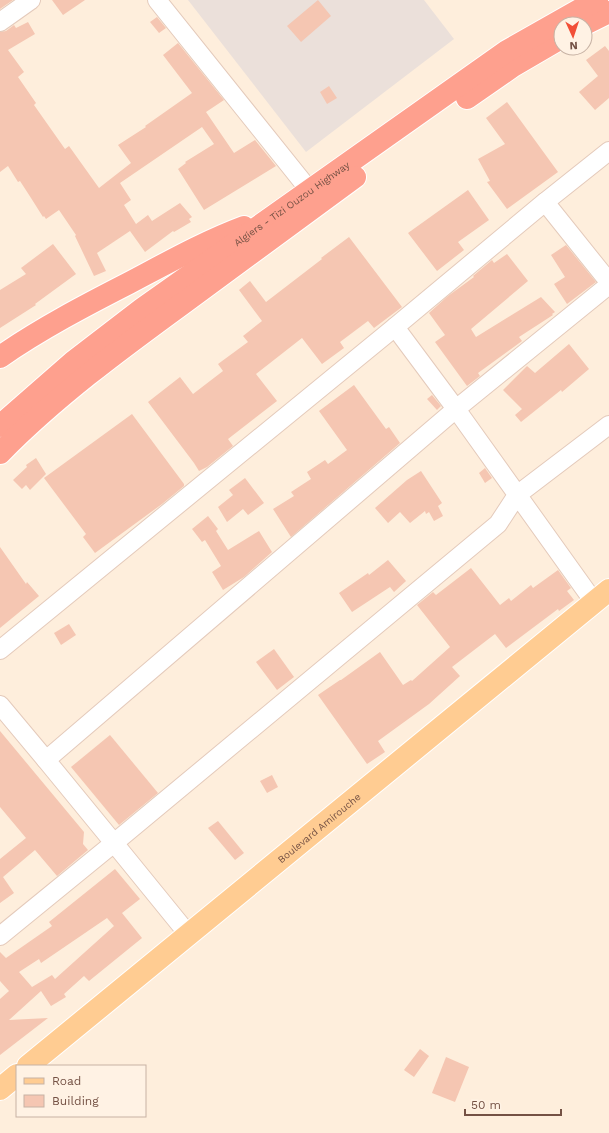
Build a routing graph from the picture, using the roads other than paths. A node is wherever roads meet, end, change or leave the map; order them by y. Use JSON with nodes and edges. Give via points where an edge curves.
{"nodes":[{"id":1,"x":31,"y":0,"type":"edge"},
{"id":2,"x":157,"y":0,"type":"edge"},
{"id":3,"x":597,"y":0,"type":"edge"},
{"id":4,"x":609,"y":12,"type":"edge"},
{"id":5,"x":593,"y":20,"type":"edge"},
{"id":6,"x":0,"y":22,"type":"edge"},
{"id":7,"x":553,"y":43,"type":"edge"},
{"id":8,"x":609,"y":151,"type":"edge"},
{"id":9,"x":310,"y":191,"type":"junction"},
{"id":10,"x":545,"y":202,"type":"junction"},
{"id":11,"x":279,"y":213,"type":"junction"},
{"id":12,"x":609,"y":284,"type":"edge"},
{"id":13,"x":395,"y":327,"type":"junction"},
{"id":14,"x":0,"y":357,"type":"edge"},
{"id":15,"x":456,"y":409,"type":"junction"},
{"id":16,"x":609,"y":425,"type":"edge"},
{"id":17,"x":0,"y":426,"type":"edge"},
{"id":18,"x":0,"y":453,"type":"edge"},
{"id":19,"x":517,"y":496,"type":"junction"},
{"id":20,"x":601,"y":596,"type":"edge"},
{"id":21,"x":0,"y":650,"type":"edge"},
{"id":22,"x":0,"y":705,"type":"edge"},
{"id":23,"x":46,"y":760,"type":"junction"},
{"id":24,"x":114,"y":843,"type":"junction"},
{"id":25,"x":188,"y":934,"type":"junction"},
{"id":26,"x":0,"y":936,"type":"edge"},
{"id":27,"x":29,"y":1065,"type":"edge"},
{"id":28,"x":16,"y":1076,"type":"edge"},
{"id":29,"x":0,"y":1089,"type":"edge"}],
"edges":[{"from":1,"to":6,"type":"street"},
{"from":2,"to":9,"type":"street"},
{"from":3,"to":9,"type":"highway","name":"Algiers - Tizi Ouzou Highway","via":[[507,51]]},
{"from":4,"to":5,"type":"highway"},
{"from":7,"to":18,"type":"highway","name":"Algiers - Tizi Ouzou Highway","via":[[513,66],[404,141],[124,346],[48,408]]},
{"from":8,"to":10,"type":"street"},
{"from":9,"to":11,"type":"highway","name":"Algiers - Tizi Ouzou Highway"},
{"from":10,"to":12,"type":"street"},
{"from":10,"to":13,"type":"street"},
{"from":11,"to":14,"type":"highway","via":[[220,236],[100,298]]},
{"from":11,"to":17,"type":"highway","name":"Algiers - Tizi Ouzou Highway","via":[[142,309],[73,362]]},
{"from":12,"to":15,"type":"street"},
{"from":13,"to":15,"type":"street"},
{"from":13,"to":21,"type":"street"},
{"from":15,"to":19,"type":"street"},
{"from":15,"to":23,"type":"street"},
{"from":16,"to":19,"type":"street"},
{"from":19,"to":20,"type":"street"},
{"from":19,"to":24,"type":"street","via":[[498,524]]},
{"from":20,"to":25,"type":"main road","name":"Boulevard Amirouche"},
{"from":22,"to":23,"type":"street"},
{"from":23,"to":24,"type":"street"},
{"from":24,"to":25,"type":"street"},
{"from":24,"to":26,"type":"street"},
{"from":25,"to":27,"type":"main road","name":"Boulevard Amirouche"},
{"from":28,"to":29,"type":"main road"}]}
